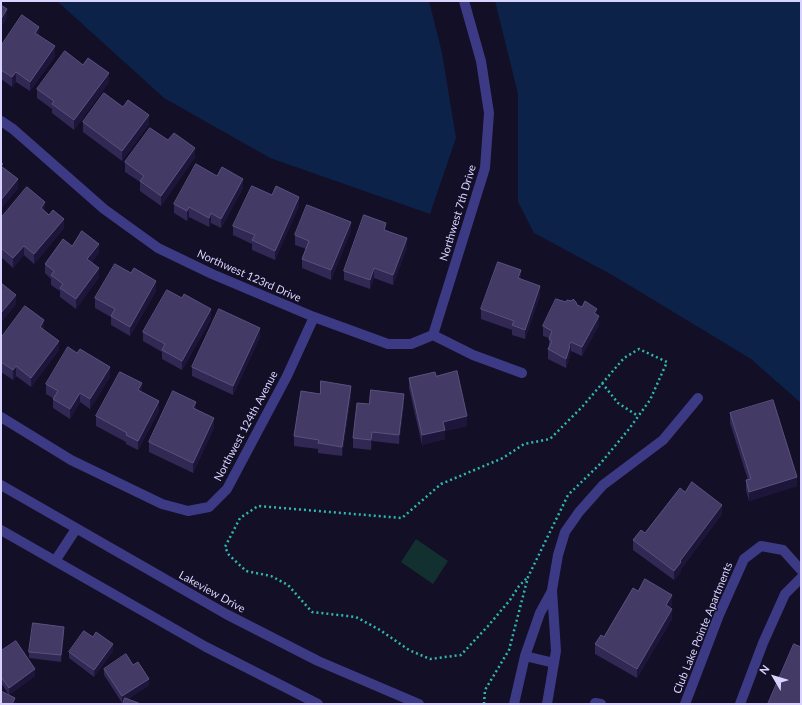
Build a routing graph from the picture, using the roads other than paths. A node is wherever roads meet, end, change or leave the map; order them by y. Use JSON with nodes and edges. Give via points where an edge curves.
{"nodes":[{"id":1,"x":464,"y":1,"type":"edge"},
{"id":2,"x":1,"y":121,"type":"edge"},
{"id":3,"x":314,"y":317,"type":"junction"},
{"id":4,"x":433,"y":335,"type":"junction"},
{"id":5,"x":522,"y":372,"type":"dead end"},
{"id":6,"x":698,"y":398,"type":"dead end"},
{"id":7,"x":1,"y":417,"type":"edge"},
{"id":8,"x":1,"y":485,"type":"edge"},
{"id":9,"x":76,"y":528,"type":"junction"},
{"id":10,"x":1,"y":530,"type":"edge"},
{"id":11,"x":55,"y":561,"type":"junction"},
{"id":12,"x":801,"y":570,"type":"edge"},
{"id":13,"x":801,"y":578,"type":"edge"},
{"id":14,"x":552,"y":590,"type":"junction"},
{"id":15,"x":525,"y":656,"type":"junction"},
{"id":16,"x":554,"y":663,"type":"junction"},
{"id":17,"x":318,"y":704,"type":"edge"},
{"id":18,"x":419,"y":704,"type":"edge"},
{"id":19,"x":514,"y":704,"type":"edge"},
{"id":20,"x":547,"y":704,"type":"edge"},
{"id":21,"x":685,"y":704,"type":"edge"},
{"id":22,"x":740,"y":704,"type":"edge"}],
"edges":[{"from":1,"to":4,"type":"street","name":"Northwest 7th Drive","via":[[481,61],[489,113],[485,168]]},
{"from":2,"to":3,"type":"street","name":"Northwest 123rd Drive","via":[[104,209],[158,248]]},
{"from":3,"to":4,"type":"street","name":"Northwest 123rd Drive","via":[[388,344],[411,344]]},
{"from":3,"to":7,"type":"street","name":"Northwest 124th Avenue","via":[[287,376],[227,489],[209,507],[188,511],[162,504],[71,460]]},
{"from":4,"to":5,"type":"street","via":[[473,355]]},
{"from":6,"to":14,"type":"street","via":[[663,440],[603,485],[579,512],[565,532]]},
{"from":8,"to":9,"type":"street","name":"Lakeview Drive"},
{"from":9,"to":11,"type":"street"},
{"from":9,"to":18,"type":"street","name":"Lakeview Drive","via":[[226,614],[318,661]]},
{"from":10,"to":11,"type":"street"},
{"from":11,"to":17,"type":"street","via":[[206,648]]},
{"from":12,"to":21,"type":"street","name":"Club Lake Pointe Apartments","via":[[783,550],[760,546],[744,559],[719,615]]},
{"from":13,"to":22,"type":"street","via":[[785,594]]},
{"from":14,"to":15,"type":"street","via":[[540,613]]},
{"from":14,"to":16,"type":"street","via":[[556,651]]},
{"from":15,"to":16,"type":"street"},
{"from":15,"to":19,"type":"street"},
{"from":16,"to":20,"type":"street"}]}
